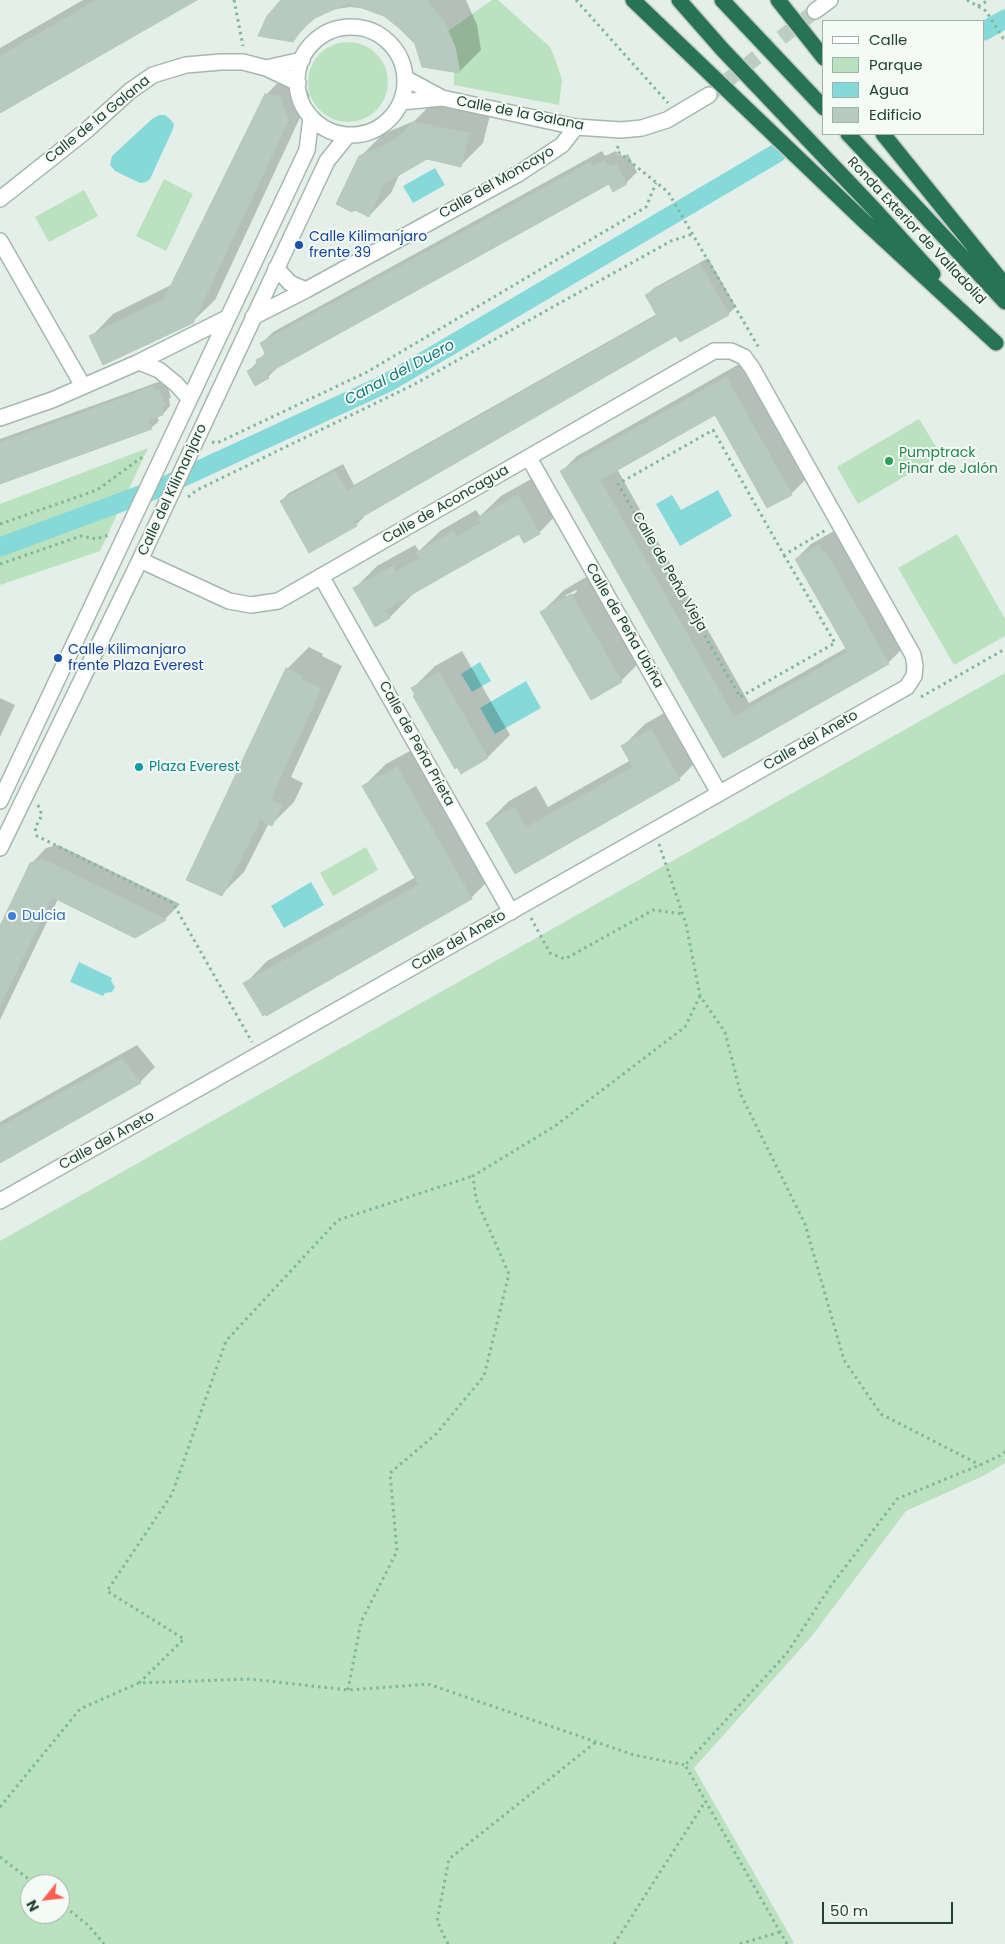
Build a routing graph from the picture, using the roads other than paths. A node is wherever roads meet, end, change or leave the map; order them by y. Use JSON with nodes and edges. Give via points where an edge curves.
{"nodes":[{"id":1,"x":633,"y":0,"type":"edge"},
{"id":2,"x":679,"y":0,"type":"edge"},
{"id":3,"x":722,"y":0,"type":"edge"},
{"id":4,"x":778,"y":0,"type":"edge"},
{"id":5,"x":830,"y":0,"type":"edge"},
{"id":6,"x":815,"y":11,"type":"tunnel mouth"},
{"id":7,"x":822,"y":55,"type":"edge"},
{"id":8,"x":302,"y":60,"type":"junction"},
{"id":9,"x":266,"y":68,"type":"junction"},
{"id":10,"x":405,"y":78,"type":"junction"},
{"id":11,"x":298,"y":84,"type":"junction"},
{"id":12,"x":709,"y":95,"type":"tunnel mouth"},
{"id":13,"x":442,"y":98,"type":"junction"},
{"id":14,"x":401,"y":102,"type":"junction"},
{"id":15,"x":822,"y":106,"type":"edge"},
{"id":16,"x":311,"y":117,"type":"junction"},
{"id":17,"x":576,"y":127,"type":"junction"},
{"id":18,"x":348,"y":135,"type":"junction"},
{"id":19,"x":849,"y":135,"type":"edge"},
{"id":20,"x":884,"y":135,"type":"edge"},
{"id":21,"x":0,"y":199,"type":"edge"},
{"id":22,"x":0,"y":241,"type":"edge"},
{"id":23,"x":276,"y":268,"type":"junction"},
{"id":24,"x":1005,"y":285,"type":"edge"},
{"id":25,"x":306,"y":290,"type":"junction"},
{"id":26,"x":1005,"y":302,"type":"edge"},
{"id":27,"x":253,"y":317,"type":"junction"},
{"id":28,"x":227,"y":318,"type":"junction"},
{"id":29,"x":1001,"y":348,"type":"edge"},
{"id":30,"x":138,"y":362,"type":"junction"},
{"id":31,"x":83,"y":386,"type":"junction"},
{"id":32,"x":189,"y":398,"type":"junction"},
{"id":33,"x":0,"y":418,"type":"edge"},
{"id":34,"x":528,"y":458,"type":"junction"},
{"id":35,"x":140,"y":560,"type":"junction"},
{"id":36,"x":320,"y":576,"type":"junction"},
{"id":37,"x":914,"y":676,"type":"joint"},
{"id":38,"x":719,"y":793,"type":"junction"},
{"id":39,"x":0,"y":801,"type":"edge"},
{"id":40,"x":0,"y":848,"type":"edge"},
{"id":41,"x":510,"y":912,"type":"junction"},
{"id":42,"x":0,"y":1201,"type":"edge"}],
"edges":[{"from":1,"to":29,"type":"highway","via":[[864,222]]},
{"from":2,"to":29,"type":"highway","name":"Ronda Exterior de Valladolid"},
{"from":3,"to":15,"type":"highway"},
{"from":4,"to":7,"type":"highway"},
{"from":5,"to":6,"type":"street"},
{"from":8,"to":9,"type":"street","name":"Calle de la Galana"},
{"from":8,"to":10,"type":"street","via":[[310,47],[326,34],[341,28],[361,29],[378,35],[392,47],[399,57]]},
{"from":8,"to":11,"type":"street"},
{"from":9,"to":11,"type":"street","name":"Calle de la Galana"},
{"from":9,"to":21,"type":"street","name":"Calle de la Galana","via":[[243,62],[221,62],[186,65],[153,75]]},
{"from":10,"to":13,"type":"street","name":"Calle de la Galana"},
{"from":10,"to":14,"type":"street"},
{"from":11,"to":16,"type":"street","via":[[305,109]]},
{"from":12,"to":17,"type":"street","name":"Calle de la Galana","via":[[678,115],[642,128]]},
{"from":13,"to":14,"type":"street","name":"Calle de la Galana"},
{"from":13,"to":17,"type":"street","name":"Calle de la Galana"},
{"from":14,"to":18,"type":"street","via":[[381,126],[367,133]]},
{"from":16,"to":18,"type":"street","via":[[327,129]]},
{"from":16,"to":28,"type":"street","name":"Calle del Kilimanjaro","via":[[307,150]]},
{"from":17,"to":25,"type":"street","name":"Calle del Moncayo","via":[[562,145],[518,174]]},
{"from":18,"to":23,"type":"street","name":"Calle del Kilimanjaro","via":[[327,161]]},
{"from":19,"to":26,"type":"highway","name":"Ronda Exterior de Valladolid"},
{"from":20,"to":24,"type":"highway"},
{"from":22,"to":31,"type":"street"},
{"from":23,"to":25,"type":"street","via":[[290,283]]},
{"from":23,"to":27,"type":"street","name":"Calle del Kilimanjaro"},
{"from":25,"to":27,"type":"street","name":"Calle del Moncayo"},
{"from":27,"to":35,"type":"street","name":"Calle del Kilimanjaro"},
{"from":28,"to":30,"type":"street"},
{"from":28,"to":32,"type":"street","name":"Calle del Kilimanjaro"},
{"from":30,"to":31,"type":"street"},
{"from":30,"to":32,"type":"street","via":[[158,370]]},
{"from":31,"to":33,"type":"street"},
{"from":32,"to":39,"type":"street","name":"Calle del Kilimanjaro"},
{"from":34,"to":36,"type":"street","name":"Calle de Aconcagua"},
{"from":34,"to":37,"type":"street","name":"Calle de Aconcagua","via":[[714,351],[731,351],[748,363],[839,522],[913,655]]},
{"from":34,"to":38,"type":"street","name":"Calle de Peña Ubiña"},
{"from":35,"to":36,"type":"street","name":"Calle de Aconcagua","via":[[229,601],[251,605],[278,601]]},
{"from":35,"to":40,"type":"street","name":"Calle del Kilimanjaro"},
{"from":36,"to":41,"type":"street","name":"Calle de Peña Prieta"},
{"from":37,"to":38,"type":"street","name":"Calle del Aneto","via":[[907,687]]},
{"from":38,"to":41,"type":"street","name":"Calle del Aneto"},
{"from":41,"to":42,"type":"street","name":"Calle del Aneto"}]}
